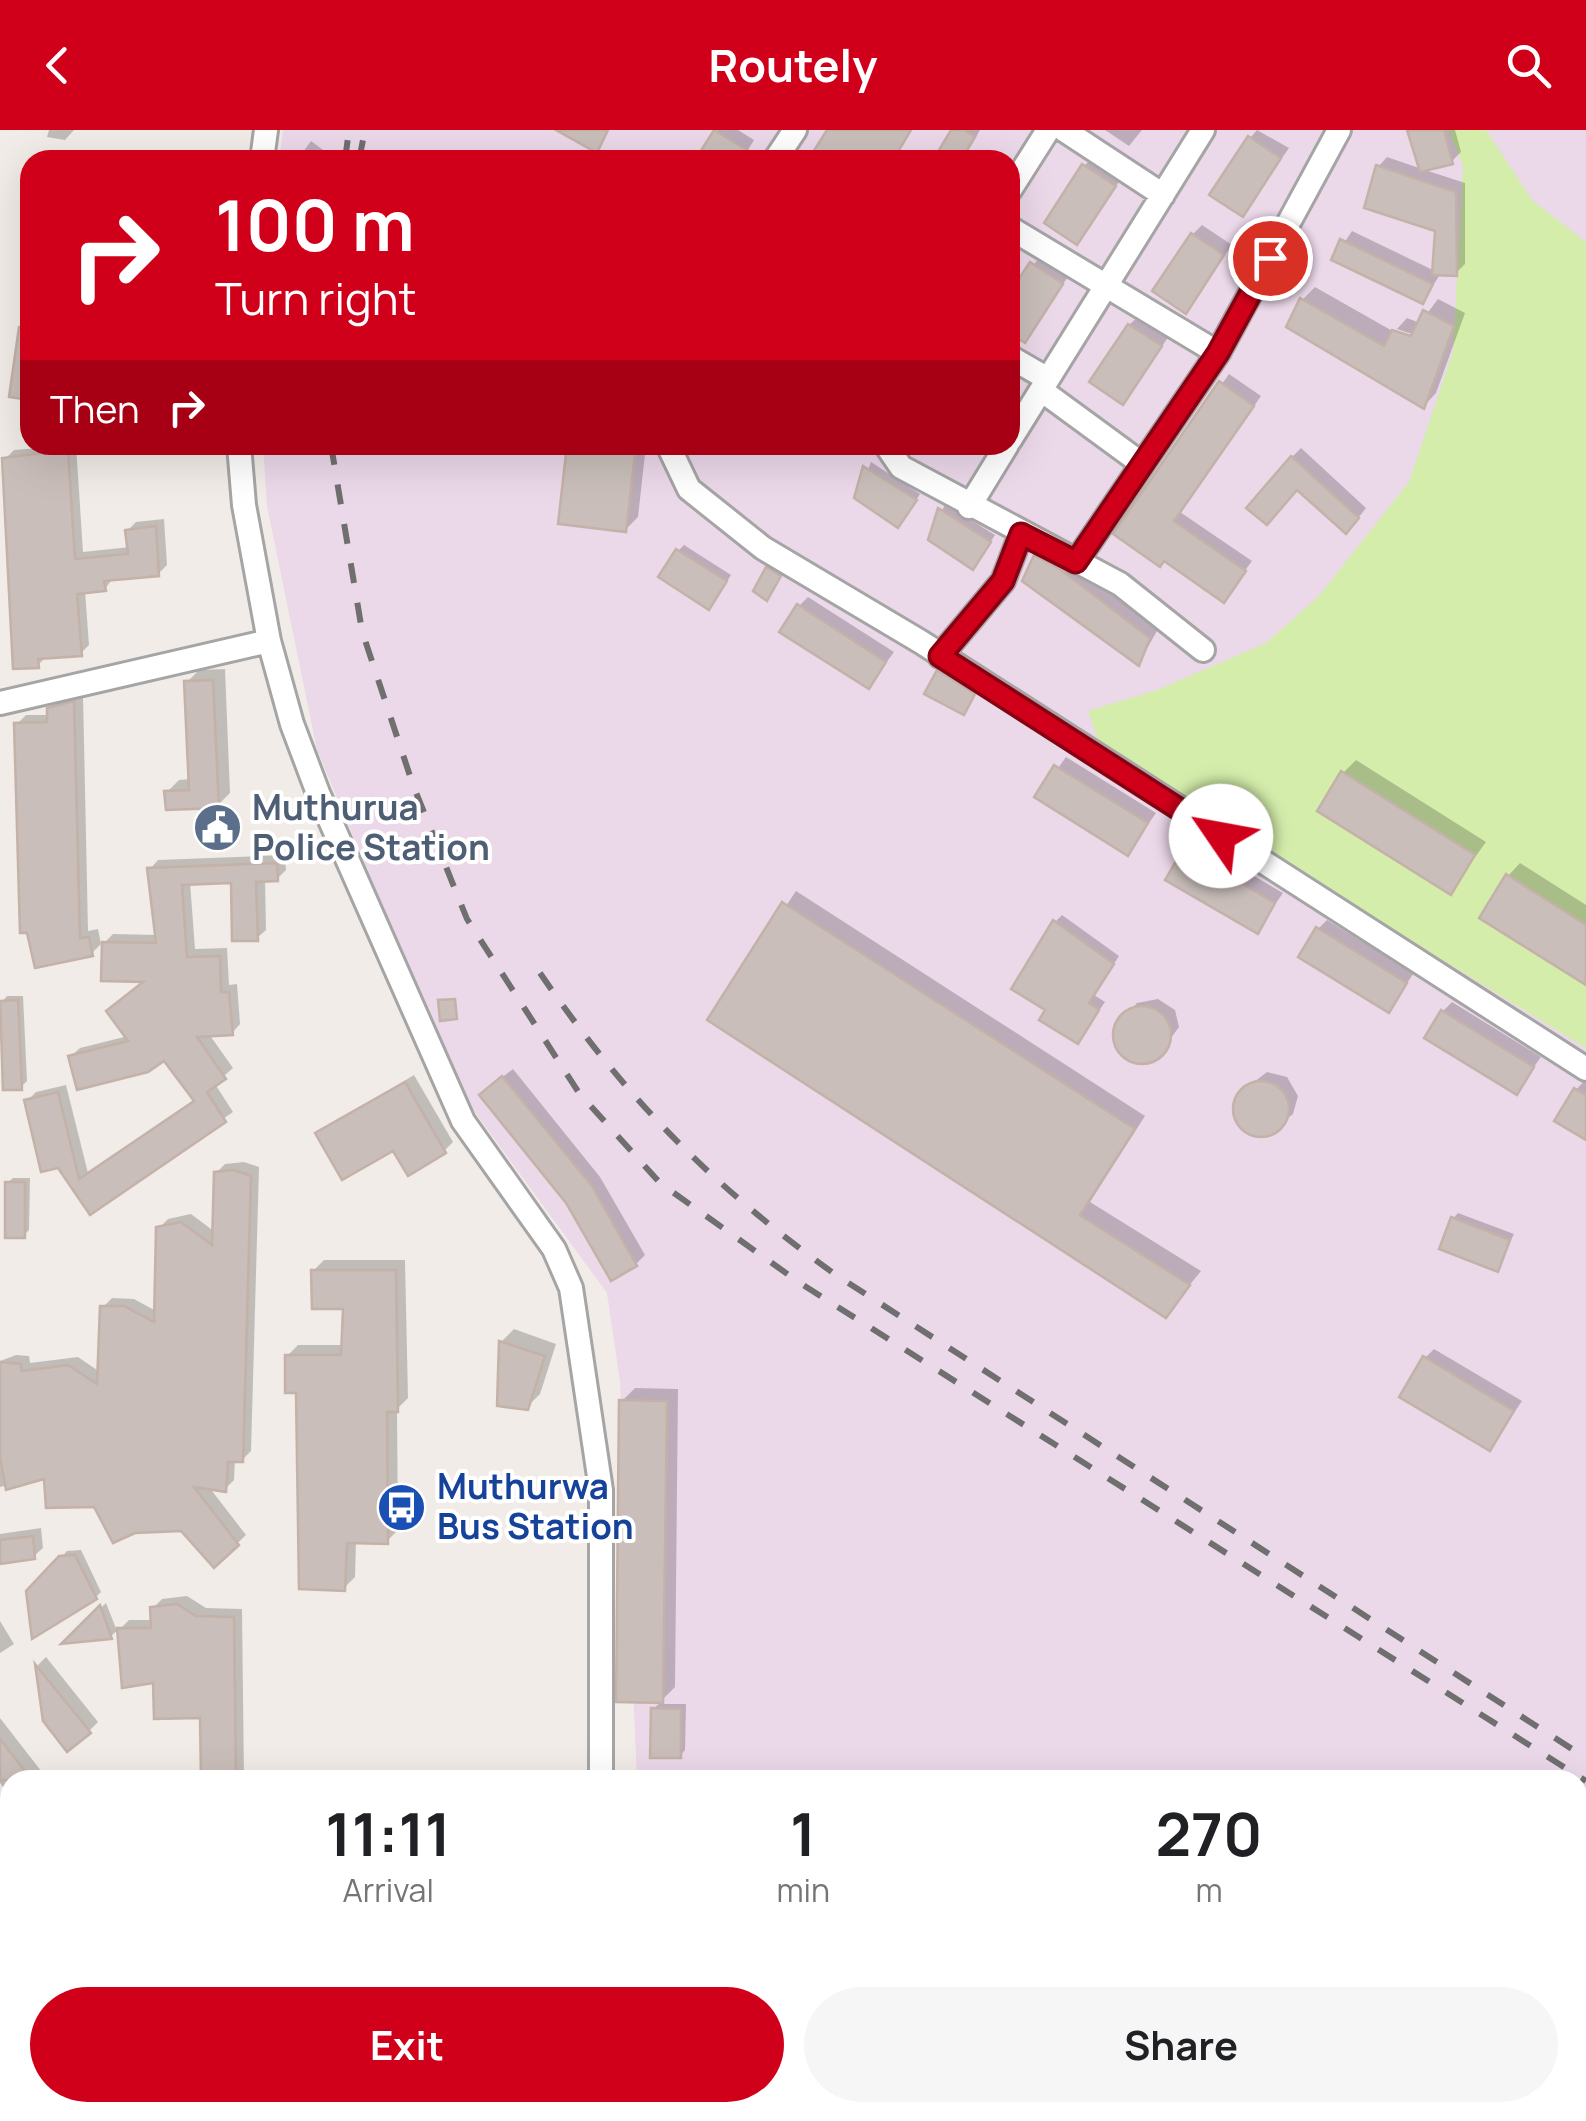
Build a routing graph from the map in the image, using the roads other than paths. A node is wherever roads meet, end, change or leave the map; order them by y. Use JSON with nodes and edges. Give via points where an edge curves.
{"nodes":[{"id":1,"x":1203,"y":130,"type":"edge"},
{"id":2,"x":1339,"y":130,"type":"edge"},
{"id":3,"x":1046,"y":132,"type":"edge"},
{"id":4,"x":1020,"y":174,"type":"edge"},
{"id":5,"x":1163,"y":195,"type":"junction"},
{"id":6,"x":1020,"y":234,"type":"edge"},
{"id":7,"x":1106,"y":286,"type":"junction"},
{"id":8,"x":1218,"y":353,"type":"junction"},
{"id":9,"x":1020,"y":365,"type":"edge"},
{"id":10,"x":1045,"y":384,"type":"junction"},
{"id":11,"x":1020,"y":424,"type":"edge"},
{"id":12,"x":241,"y":455,"type":"edge"},
{"id":13,"x":673,"y":455,"type":"edge"},
{"id":14,"x":893,"y":455,"type":"edge"},
{"id":15,"x":1000,"y":455,"type":"edge"},
{"id":16,"x":1142,"y":464,"type":"junction"},
{"id":17,"x":968,"y":506,"type":"junction"},
{"id":18,"x":1021,"y":534,"type":"junction"},
{"id":19,"x":1076,"y":562,"type":"junction"},
{"id":20,"x":269,"y":641,"type":"junction"},
{"id":21,"x":1203,"y":650,"type":"dead end"},
{"id":22,"x":940,"y":656,"type":"junction"},
{"id":23,"x":0,"y":703,"type":"edge"},
{"id":24,"x":1586,"y":1069,"type":"edge"},
{"id":25,"x":602,"y":1770,"type":"edge"}],
"edges":[{"from":1,"to":5,"type":"street"},
{"from":2,"to":8,"type":"street"},
{"from":3,"to":4,"type":"street"},
{"from":3,"to":5,"type":"street"},
{"from":5,"to":7,"type":"street"},
{"from":6,"to":7,"type":"street"},
{"from":7,"to":8,"type":"street"},
{"from":7,"to":10,"type":"street"},
{"from":8,"to":16,"type":"street"},
{"from":9,"to":10,"type":"street"},
{"from":10,"to":11,"type":"street"},
{"from":10,"to":16,"type":"street"},
{"from":12,"to":20,"type":"street"},
{"from":13,"to":22,"type":"street","via":[[688,488],[716,514]]},
{"from":14,"to":17,"type":"street","via":[[901,467]]},
{"from":15,"to":17,"type":"street"},
{"from":16,"to":19,"type":"street"},
{"from":17,"to":18,"type":"street"},
{"from":18,"to":19,"type":"street"},
{"from":18,"to":22,"type":"street","via":[[1003,581]]},
{"from":19,"to":21,"type":"street","via":[[1120,584]]},
{"from":20,"to":23,"type":"street"},
{"from":20,"to":25,"type":"street","via":[[318,794],[440,1075],[463,1121],[554,1249],[570,1288],[601,1490]]},
{"from":22,"to":24,"type":"street"}]}
